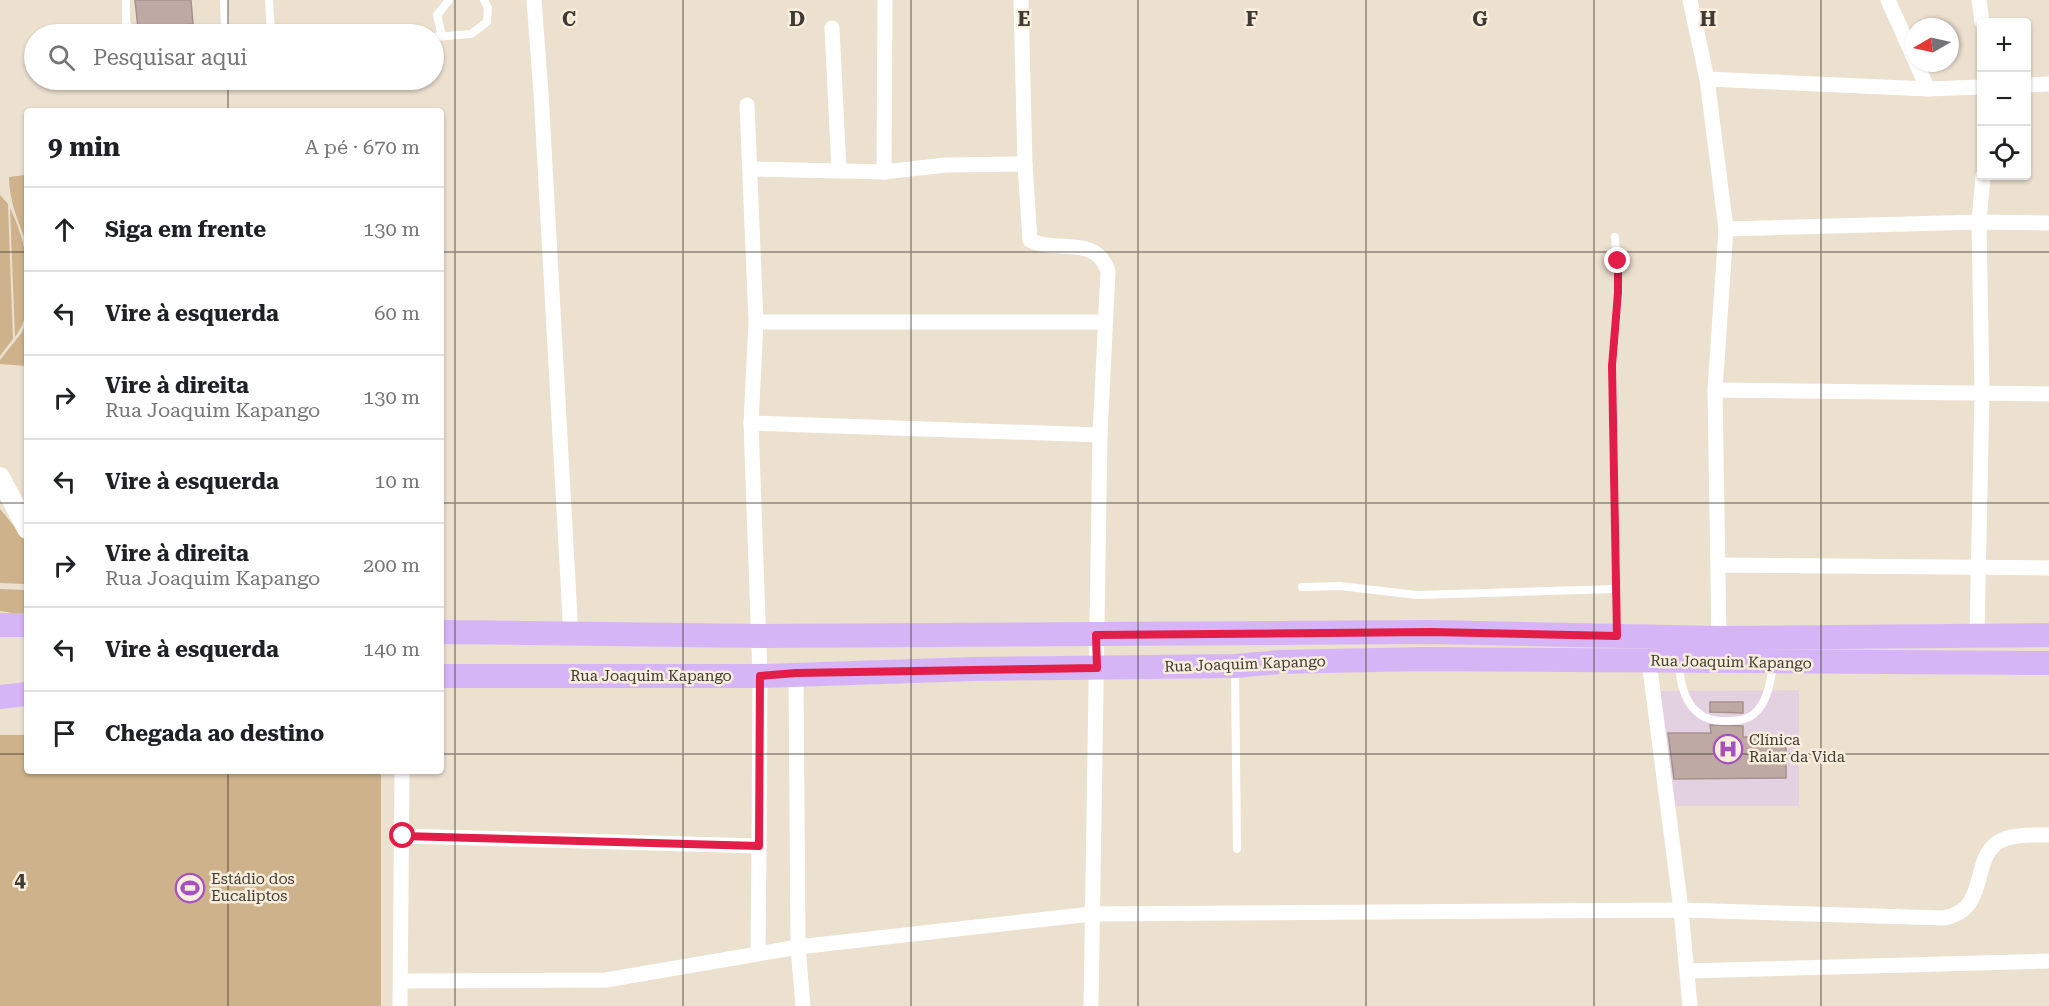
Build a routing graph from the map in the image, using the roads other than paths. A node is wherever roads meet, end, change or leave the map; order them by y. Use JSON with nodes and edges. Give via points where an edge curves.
{"nodes":[{"id":1,"x":126,"y":0,"type":"edge"},
{"id":2,"x":224,"y":0,"type":"edge"},
{"id":3,"x":269,"y":0,"type":"edge"},
{"id":4,"x":449,"y":0,"type":"edge"},
{"id":5,"x":484,"y":0,"type":"edge"},
{"id":6,"x":534,"y":0,"type":"edge"},
{"id":7,"x":885,"y":0,"type":"edge"},
{"id":8,"x":1021,"y":0,"type":"edge"},
{"id":9,"x":1690,"y":0,"type":"edge"},
{"id":10,"x":1888,"y":0,"type":"edge"},
{"id":11,"x":1979,"y":0,"type":"edge"},
{"id":12,"x":1981,"y":18,"type":"edge"},
{"id":13,"x":127,"y":24,"type":"edge"},
{"id":14,"x":225,"y":24,"type":"edge"},
{"id":15,"x":270,"y":24,"type":"edge"},
{"id":16,"x":437,"y":24,"type":"edge"},
{"id":17,"x":832,"y":28,"type":"dead end"},
{"id":18,"x":444,"y":36,"type":"edge"},
{"id":19,"x":1905,"y":38,"type":"edge"},
{"id":20,"x":1920,"y":72,"type":"edge"},
{"id":21,"x":1707,"y":79,"type":"junction"},
{"id":22,"x":2049,"y":84,"type":"edge"},
{"id":23,"x":2031,"y":85,"type":"edge"},
{"id":24,"x":1977,"y":87,"type":"edge"},
{"id":25,"x":1928,"y":88,"type":"junction"},
{"id":26,"x":747,"y":105,"type":"dead end"},
{"id":27,"x":1025,"y":164,"type":"junction"},
{"id":28,"x":751,"y":169,"type":"junction"},
{"id":29,"x":839,"y":170,"type":"junction"},
{"id":30,"x":884,"y":172,"type":"junction"},
{"id":31,"x":1983,"y":180,"type":"edge"},
{"id":32,"x":1979,"y":222,"type":"junction"},
{"id":33,"x":2049,"y":223,"type":"edge"},
{"id":34,"x":1726,"y":229,"type":"junction"},
{"id":35,"x":1615,"y":237,"type":"dead end"},
{"id":36,"x":756,"y":322,"type":"junction"},
{"id":37,"x":1104,"y":322,"type":"junction"},
{"id":38,"x":1715,"y":390,"type":"junction"},
{"id":39,"x":1982,"y":393,"type":"junction"},
{"id":40,"x":2049,"y":394,"type":"edge"},
{"id":41,"x":751,"y":423,"type":"junction"},
{"id":42,"x":1100,"y":435,"type":"junction"},
{"id":43,"x":0,"y":477,"type":"edge"},
{"id":44,"x":24,"y":523,"type":"edge"},
{"id":45,"x":1719,"y":565,"type":"junction"},
{"id":46,"x":2049,"y":568,"type":"edge"},
{"id":47,"x":1979,"y":570,"type":"junction"},
{"id":48,"x":1302,"y":587,"type":"dead end"},
{"id":49,"x":1616,"y":589,"type":"junction"},
{"id":50,"x":0,"y":625,"type":"edge"},
{"id":51,"x":24,"y":625,"type":"edge"},
{"id":52,"x":444,"y":632,"type":"edge"},
{"id":53,"x":1977,"y":634,"type":"junction"},
{"id":54,"x":1096,"y":635,"type":"junction"},
{"id":55,"x":2049,"y":635,"type":"edge"},
{"id":56,"x":571,"y":636,"type":"junction"},
{"id":57,"x":759,"y":636,"type":"junction"},
{"id":58,"x":1617,"y":636,"type":"junction"},
{"id":59,"x":1719,"y":638,"type":"junction"},
{"id":60,"x":1649,"y":661,"type":"junction"},
{"id":61,"x":1679,"y":662,"type":"junction"},
{"id":62,"x":1773,"y":663,"type":"junction"},
{"id":63,"x":2049,"y":663,"type":"edge"},
{"id":64,"x":1235,"y":666,"type":"junction"},
{"id":65,"x":1097,"y":668,"type":"junction"},
{"id":66,"x":796,"y":673,"type":"junction"},
{"id":67,"x":444,"y":676,"type":"edge"},
{"id":68,"x":760,"y":676,"type":"junction"},
{"id":69,"x":24,"y":694,"type":"edge"},
{"id":70,"x":0,"y":697,"type":"edge"},
{"id":71,"x":402,"y":774,"type":"edge"},
{"id":72,"x":2049,"y":835,"type":"edge"},
{"id":73,"x":403,"y":836,"type":"junction"},
{"id":74,"x":759,"y":846,"type":"junction"},
{"id":75,"x":1237,"y":849,"type":"dead end"},
{"id":76,"x":1681,"y":910,"type":"junction"},
{"id":77,"x":1091,"y":914,"type":"junction"},
{"id":78,"x":798,"y":947,"type":"junction"},
{"id":79,"x":758,"y":953,"type":"junction"},
{"id":80,"x":2049,"y":961,"type":"edge"},
{"id":81,"x":1687,"y":971,"type":"junction"},
{"id":82,"x":401,"y":981,"type":"junction"},
{"id":83,"x":400,"y":1006,"type":"edge"},
{"id":84,"x":803,"y":1006,"type":"edge"},
{"id":85,"x":1091,"y":1006,"type":"edge"},
{"id":86,"x":1690,"y":1006,"type":"edge"}],
"edges":[{"from":1,"to":13,"type":"lane"},
{"from":2,"to":14,"type":"lane"},
{"from":3,"to":15,"type":"lane"},
{"from":4,"to":16,"type":"lane","via":[[437,15]]},
{"from":5,"to":18,"type":"lane","via":[[487,22],[471,34]]},
{"from":6,"to":56,"type":"street"},
{"from":7,"to":30,"type":"street"},
{"from":8,"to":27,"type":"street"},
{"from":9,"to":21,"type":"street"},
{"from":10,"to":19,"type":"street"},
{"from":11,"to":12,"type":"street"},
{"from":17,"to":29,"type":"street"},
{"from":20,"to":25,"type":"street"},
{"from":21,"to":25,"type":"street"},
{"from":21,"to":34,"type":"street"},
{"from":22,"to":23,"type":"street"},
{"from":24,"to":25,"type":"street"},
{"from":26,"to":28,"type":"street"},
{"from":27,"to":30,"type":"street","via":[[946,165]]},
{"from":27,"to":37,"type":"street","via":[[1030,240],[1076,246],[1098,254],[1108,271]]},
{"from":28,"to":29,"type":"street"},
{"from":28,"to":36,"type":"street"},
{"from":29,"to":30,"type":"street"},
{"from":31,"to":32,"type":"street"},
{"from":32,"to":33,"type":"street"},
{"from":32,"to":34,"type":"street"},
{"from":32,"to":39,"type":"street"},
{"from":34,"to":38,"type":"street"},
{"from":35,"to":49,"type":"lane","via":[[1618,293],[1612,366]]},
{"from":36,"to":37,"type":"street"},
{"from":36,"to":41,"type":"street"},
{"from":37,"to":42,"type":"street"},
{"from":38,"to":39,"type":"street"},
{"from":38,"to":45,"type":"street"},
{"from":39,"to":40,"type":"street"},
{"from":39,"to":47,"type":"street"},
{"from":41,"to":42,"type":"street"},
{"from":41,"to":57,"type":"street"},
{"from":42,"to":54,"type":"street"},
{"from":43,"to":44,"type":"street"},
{"from":45,"to":47,"type":"street"},
{"from":45,"to":59,"type":"street"},
{"from":46,"to":47,"type":"street"},
{"from":47,"to":53,"type":"street"},
{"from":48,"to":49,"type":"lane","via":[[1340,586],[1417,595]]},
{"from":49,"to":58,"type":"lane"},
{"from":50,"to":51,"type":"main road"},
{"from":52,"to":56,"type":"main road","name":"Rua Joaquim Kapango"},
{"from":53,"to":55,"type":"main road","name":"Rua Joaquim Kapango"},
{"from":53,"to":59,"type":"main road","name":"Rua Joaquim Kapango"},
{"from":54,"to":57,"type":"main road","name":"Rua Joaquim Kapango"},
{"from":54,"to":58,"type":"main road","name":"Rua Joaquim Kapango","via":[[1431,632]]},
{"from":54,"to":65,"type":"street"},
{"from":56,"to":57,"type":"main road","name":"Rua Joaquim Kapango"},
{"from":57,"to":68,"type":"street"},
{"from":58,"to":59,"type":"main road","name":"Rua Joaquim Kapango"},
{"from":60,"to":61,"type":"main road","name":"Rua Joaquim Kapango"},
{"from":60,"to":64,"type":"main road","name":"Rua Joaquim Kapango","via":[[1423,659]]},
{"from":60,"to":76,"type":"street"},
{"from":61,"to":62,"type":"main road","name":"Rua Joaquim Kapango"},
{"from":61,"to":62,"type":"lane","via":[[1680,683],[1691,707],[1703,717],[1726,722],[1744,720],[1756,712],[1769,687]]},
{"from":62,"to":63,"type":"main road","name":"Rua Joaquim Kapango"},
{"from":64,"to":65,"type":"main road","name":"Rua Joaquim Kapango"},
{"from":64,"to":75,"type":"lane"},
{"from":65,"to":66,"type":"main road","name":"Rua Joaquim Kapango"},
{"from":65,"to":77,"type":"street"},
{"from":66,"to":68,"type":"main road","name":"Rua Joaquim Kapango"},
{"from":66,"to":78,"type":"street"},
{"from":67,"to":68,"type":"main road","name":"Rua Joaquim Kapango"},
{"from":68,"to":74,"type":"street"},
{"from":69,"to":70,"type":"main road"},
{"from":71,"to":73,"type":"street"},
{"from":72,"to":76,"type":"street","via":[[2000,841],[1984,861],[1980,883],[1969,904],[1952,917]]},
{"from":73,"to":74,"type":"street"},
{"from":73,"to":82,"type":"street"},
{"from":74,"to":79,"type":"street"},
{"from":76,"to":77,"type":"street"},
{"from":76,"to":81,"type":"street"},
{"from":77,"to":78,"type":"street"},
{"from":77,"to":85,"type":"street"},
{"from":78,"to":79,"type":"street"},
{"from":78,"to":84,"type":"street"},
{"from":79,"to":82,"type":"street","via":[[606,980]]},
{"from":80,"to":81,"type":"street"},
{"from":81,"to":86,"type":"street"},
{"from":82,"to":83,"type":"street"}]}
